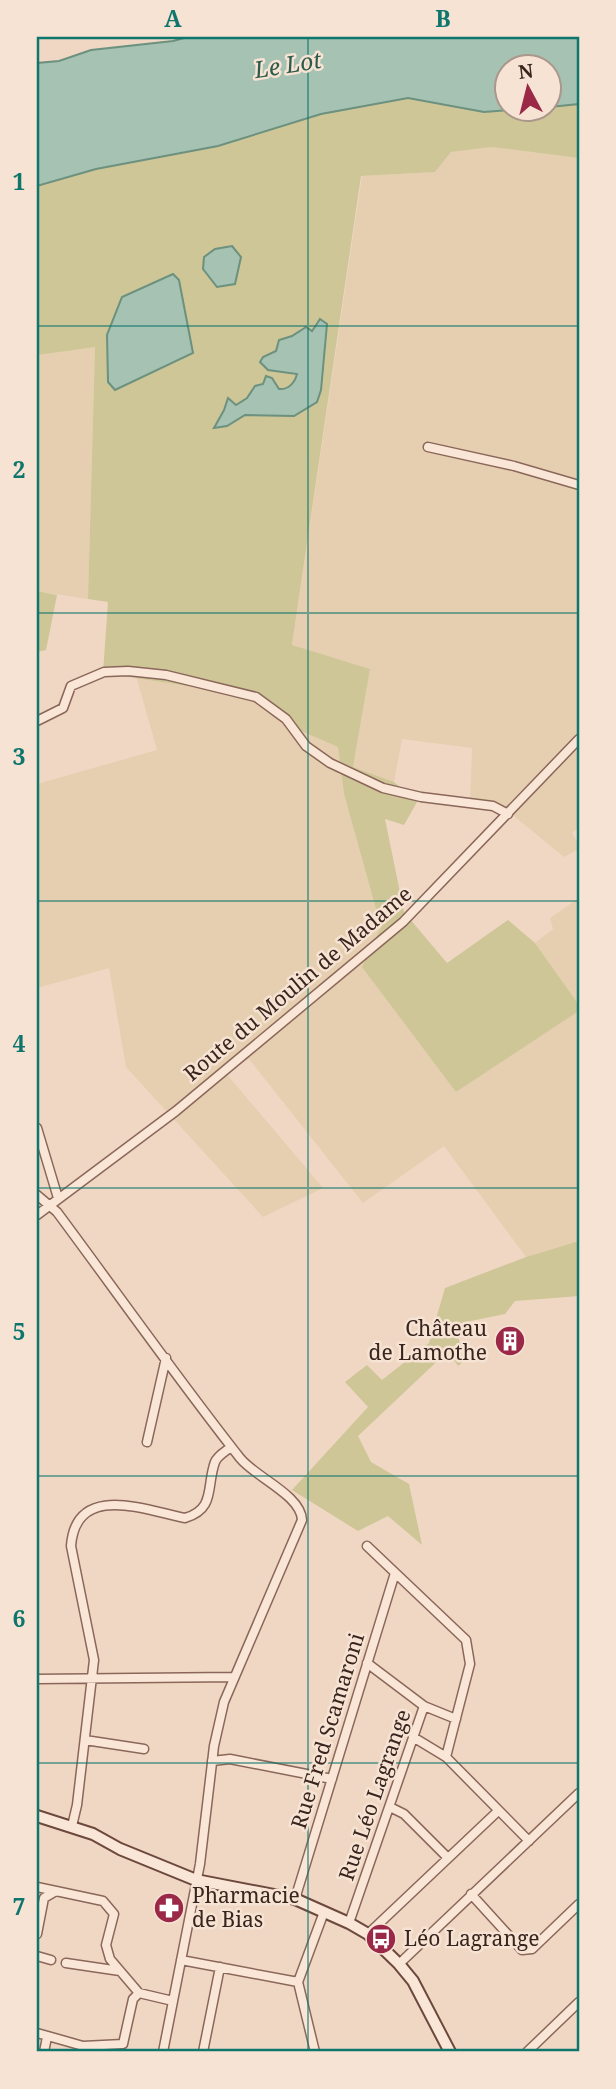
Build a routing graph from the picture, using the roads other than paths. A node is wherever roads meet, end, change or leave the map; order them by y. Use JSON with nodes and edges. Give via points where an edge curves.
{"nodes":[{"id":1,"x":428,"y":447,"type":"dead end"},
{"id":2,"x":579,"y":485,"type":"edge"},
{"id":3,"x":37,"y":721,"type":"edge"},
{"id":4,"x":579,"y":738,"type":"edge"},
{"id":5,"x":508,"y":814,"type":"junction"},
{"id":6,"x":37,"y":1128,"type":"edge"},
{"id":7,"x":37,"y":1195,"type":"edge"},
{"id":8,"x":58,"y":1198,"type":"junction"},
{"id":9,"x":50,"y":1204,"type":"junction"},
{"id":10,"x":37,"y":1214,"type":"edge"},
{"id":11,"x":166,"y":1358,"type":"junction"},
{"id":12,"x":147,"y":1442,"type":"dead end"},
{"id":13,"x":231,"y":1447,"type":"junction"},
{"id":14,"x":366,"y":1546,"type":"dead end"},
{"id":15,"x":395,"y":1573,"type":"junction"},
{"id":16,"x":367,"y":1663,"type":"junction"},
{"id":17,"x":234,"y":1677,"type":"junction"},
{"id":18,"x":37,"y":1679,"type":"edge"},
{"id":19,"x":93,"y":1680,"type":"junction"},
{"id":20,"x":424,"y":1706,"type":"junction"},
{"id":21,"x":456,"y":1720,"type":"junction"},
{"id":22,"x":413,"y":1737,"type":"junction"},
{"id":23,"x":85,"y":1740,"type":"junction"},
{"id":24,"x":144,"y":1749,"type":"dead end"},
{"id":25,"x":446,"y":1756,"type":"junction"},
{"id":26,"x":212,"y":1761,"type":"junction"},
{"id":27,"x":331,"y":1779,"type":"junction"},
{"id":28,"x":579,"y":1793,"type":"edge"},
{"id":29,"x":390,"y":1807,"type":"junction"},
{"id":30,"x":498,"y":1811,"type":"junction"},
{"id":31,"x":37,"y":1816,"type":"edge"},
{"id":32,"x":72,"y":1826,"type":"junction"},
{"id":33,"x":529,"y":1841,"type":"junction"},
{"id":34,"x":448,"y":1858,"type":"junction"},
{"id":35,"x":195,"y":1881,"type":"junction"},
{"id":36,"x":37,"y":1887,"type":"edge"},
{"id":37,"x":56,"y":1891,"type":"junction"},
{"id":38,"x":471,"y":1894,"type":"junction"},
{"id":39,"x":295,"y":1899,"type":"junction"},
{"id":40,"x":579,"y":1904,"type":"edge"},
{"id":41,"x":324,"y":1912,"type":"junction"},
{"id":42,"x":349,"y":1923,"type":"junction"},
{"id":43,"x":37,"y":1934,"type":"edge"},
{"id":44,"x":368,"y":1934,"type":"junction"},
{"id":45,"x":37,"y":1956,"type":"edge"},
{"id":46,"x":51,"y":1960,"type":"dead end"},
{"id":47,"x":181,"y":1960,"type":"junction"},
{"id":48,"x":66,"y":1963,"type":"dead end"},
{"id":49,"x":399,"y":1964,"type":"junction"},
{"id":50,"x":220,"y":1967,"type":"junction"},
{"id":51,"x":120,"y":1971,"type":"junction"},
{"id":52,"x":298,"y":1982,"type":"junction"},
{"id":53,"x":139,"y":1993,"type":"junction"},
{"id":54,"x":173,"y":2001,"type":"junction"},
{"id":55,"x":579,"y":2002,"type":"edge"},
{"id":56,"x":37,"y":2033,"type":"edge"},
{"id":57,"x":47,"y":2037,"type":"junction"},
{"id":58,"x":44,"y":2052,"type":"edge"},
{"id":59,"x":163,"y":2052,"type":"edge"},
{"id":60,"x":203,"y":2052,"type":"edge"},
{"id":61,"x":315,"y":2052,"type":"edge"},
{"id":62,"x":450,"y":2052,"type":"edge"},
{"id":63,"x":527,"y":2052,"type":"edge"}],
"edges":[{"from":1,"to":2,"type":"street"},
{"from":3,"to":5,"type":"street","via":[[63,708],[71,686],[104,672],[166,676],[256,697],[286,719],[306,746],[383,788],[493,807]]},
{"from":4,"to":5,"type":"street","name":"Route du Moulin de Madame"},
{"from":5,"to":8,"type":"street","name":"Route du Moulin de Madame","via":[[403,922],[176,1111]]},
{"from":6,"to":8,"type":"street"},
{"from":7,"to":9,"type":"street"},
{"from":8,"to":9,"type":"street","name":"Route du Moulin de Madame"},
{"from":9,"to":10,"type":"street","name":"Route du Moulin de Madame"},
{"from":9,"to":11,"type":"street"},
{"from":11,"to":12,"type":"street"},
{"from":11,"to":13,"type":"street"},
{"from":13,"to":17,"type":"street","via":[[302,1513]]},
{"from":13,"to":19,"type":"street","via":[[216,1459],[205,1507],[196,1515],[185,1518],[102,1504],[89,1510],[72,1533],[94,1660]]},
{"from":14,"to":15,"type":"street"},
{"from":15,"to":16,"type":"street","name":"Rue Fred Scamaroni"},
{"from":15,"to":21,"type":"street","via":[[466,1640],[470,1664]]},
{"from":16,"to":20,"type":"street","name":"Rue Léo Lagrange"},
{"from":16,"to":27,"type":"street","name":"Rue Fred Scamaroni"},
{"from":17,"to":19,"type":"street"},
{"from":17,"to":26,"type":"street","via":[[217,1726]]},
{"from":18,"to":19,"type":"street"},
{"from":19,"to":23,"type":"street"},
{"from":20,"to":21,"type":"street"},
{"from":20,"to":22,"type":"street","name":"Rue Léo Lagrange"},
{"from":21,"to":25,"type":"street"},
{"from":22,"to":25,"type":"street"},
{"from":22,"to":29,"type":"street","name":"Rue Léo Lagrange"},
{"from":23,"to":24,"type":"street"},
{"from":23,"to":32,"type":"street"},
{"from":25,"to":30,"type":"street"},
{"from":26,"to":27,"type":"street","via":[[230,1759]]},
{"from":26,"to":35,"type":"street"},
{"from":27,"to":39,"type":"street","name":"Rue Fred Scamaroni"},
{"from":28,"to":33,"type":"street"},
{"from":29,"to":34,"type":"street","via":[[404,1814]]},
{"from":29,"to":42,"type":"street","name":"Rue Léo Lagrange"},
{"from":30,"to":33,"type":"street"},
{"from":30,"to":34,"type":"street"},
{"from":31,"to":32,"type":"street"},
{"from":32,"to":35,"type":"street"},
{"from":33,"to":38,"type":"street"},
{"from":34,"to":44,"type":"street"},
{"from":35,"to":39,"type":"street"},
{"from":35,"to":47,"type":"street"},
{"from":36,"to":37,"type":"street"},
{"from":37,"to":43,"type":"street","via":[[44,1898]]},
{"from":37,"to":51,"type":"street","via":[[103,1901],[114,1914],[106,1945]]},
{"from":38,"to":40,"type":"street","via":[[522,1951],[532,1949]]},
{"from":38,"to":49,"type":"street"},
{"from":39,"to":41,"type":"street"},
{"from":41,"to":42,"type":"street"},
{"from":41,"to":52,"type":"street"},
{"from":42,"to":44,"type":"street"},
{"from":44,"to":49,"type":"street"},
{"from":45,"to":46,"type":"street"},
{"from":47,"to":50,"type":"street"},
{"from":47,"to":54,"type":"street"},
{"from":48,"to":51,"type":"street"},
{"from":49,"to":62,"type":"street","via":[[413,1981]]},
{"from":50,"to":52,"type":"street"},
{"from":50,"to":60,"type":"street"},
{"from":51,"to":53,"type":"street"},
{"from":52,"to":61,"type":"street"},
{"from":53,"to":54,"type":"street"},
{"from":53,"to":57,"type":"street","via":[[133,1999],[123,2044],[83,2046]]},
{"from":54,"to":59,"type":"street"},
{"from":55,"to":63,"type":"street"},
{"from":56,"to":57,"type":"street"},
{"from":57,"to":58,"type":"street"}]}
